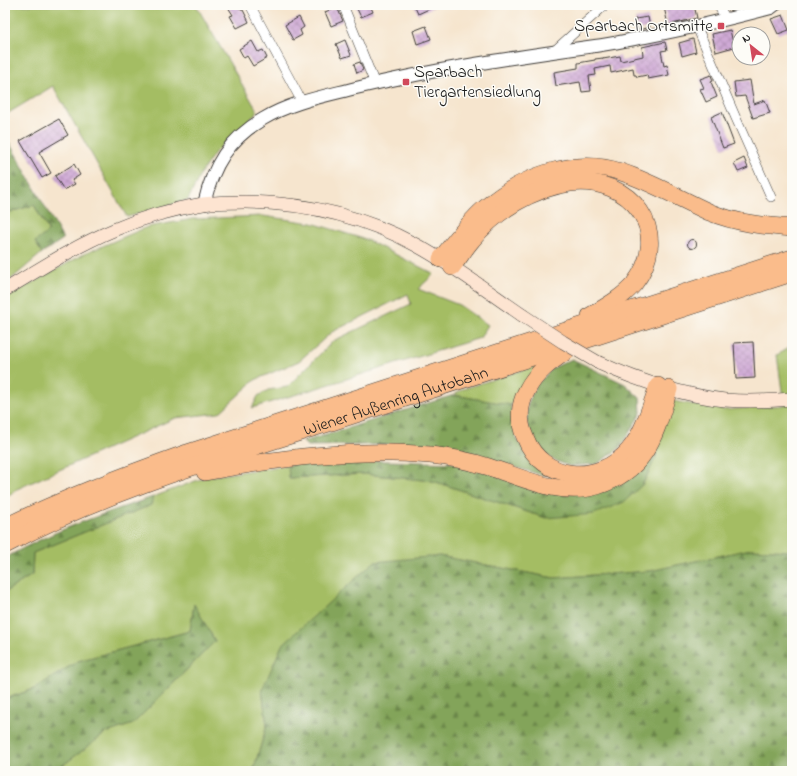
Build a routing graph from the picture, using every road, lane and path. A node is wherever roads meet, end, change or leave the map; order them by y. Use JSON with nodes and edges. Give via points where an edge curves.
{"nodes":[{"id":1,"x":250,"y":5,"type":"edge"},
{"id":2,"x":343,"y":5,"type":"edge"},
{"id":3,"x":605,"y":5,"type":"edge"},
{"id":4,"x":718,"y":5,"type":"edge"},
{"id":5,"x":775,"y":5,"type":"edge"},
{"id":6,"x":726,"y":20,"type":"junction"},
{"id":7,"x":697,"y":27,"type":"junction"},
{"id":8,"x":554,"y":52,"type":"junction"},
{"id":9,"x":375,"y":84,"type":"junction"},
{"id":10,"x":302,"y":102,"type":"junction"},
{"id":11,"x":771,"y":197,"type":"dead end"},
{"id":12,"x":204,"y":204,"type":"junction"},
{"id":13,"x":792,"y":228,"type":"edge"},
{"id":14,"x":792,"y":258,"type":"edge"},
{"id":15,"x":447,"y":263,"type":"junction"},
{"id":16,"x":792,"y":273,"type":"edge"},
{"id":17,"x":5,"y":290,"type":"edge"},
{"id":18,"x":564,"y":331,"type":"junction"},
{"id":19,"x":582,"y":341,"type":"junction"},
{"id":20,"x":663,"y":388,"type":"junction"},
{"id":21,"x":792,"y":399,"type":"edge"},
{"id":22,"x":144,"y":484,"type":"junction"},
{"id":23,"x":5,"y":527,"type":"edge"},
{"id":24,"x":5,"y":545,"type":"edge"}],
"edges":[{"from":1,"to":10,"type":"street"},
{"from":2,"to":9,"type":"street"},
{"from":3,"to":8,"type":"street"},
{"from":4,"to":6,"type":"street"},
{"from":5,"to":6,"type":"street"},
{"from":6,"to":7,"type":"street"},
{"from":7,"to":8,"type":"street"},
{"from":7,"to":11,"type":"street"},
{"from":8,"to":9,"type":"street","via":[[456,67]]},
{"from":9,"to":10,"type":"street"},
{"from":10,"to":12,"type":"street","via":[[264,118],[236,139],[227,149],[213,174]]},
{"from":12,"to":15,"type":"main road","via":[[261,202],[318,209],[371,224]]},
{"from":12,"to":17,"type":"main road","via":[[160,213],[115,229],[61,256]]},
{"from":13,"to":15,"type":"highway","via":[[746,223],[718,215],[620,172],[604,168],[574,167],[542,174],[498,198],[471,222]]},
{"from":14,"to":18,"type":"highway","name":"Wiener Außenring Autobahn"},
{"from":15,"to":18,"type":"highway","via":[[485,225],[527,197],[554,186],[583,182],[607,186],[618,191],[635,203],[645,221],[649,242],[646,264],[633,285],[623,294]]},
{"from":15,"to":20,"type":"main road","bridge":true,"via":[[563,342],[599,363]]},
{"from":16,"to":19,"type":"highway","name":"Wiener Außenring Autobahn"},
{"from":18,"to":23,"type":"highway","name":"Wiener Außenring Autobahn","via":[[186,453],[89,489]]},
{"from":19,"to":20,"type":"highway","via":[[542,370],[530,384],[522,400],[522,430],[531,450],[547,465],[567,473],[579,474],[611,465],[625,454],[636,440]]},
{"from":19,"to":22,"type":"highway","name":"Wiener Außenring Autobahn"},
{"from":20,"to":21,"type":"main road","via":[[726,400]]},
{"from":20,"to":22,"type":"highway","via":[[654,436],[642,456],[626,472],[596,486],[576,489],[554,488],[488,467],[448,458],[375,452],[283,459]]},
{"from":22,"to":24,"type":"highway","name":"Wiener Außenring Autobahn","via":[[41,526]]}]}
